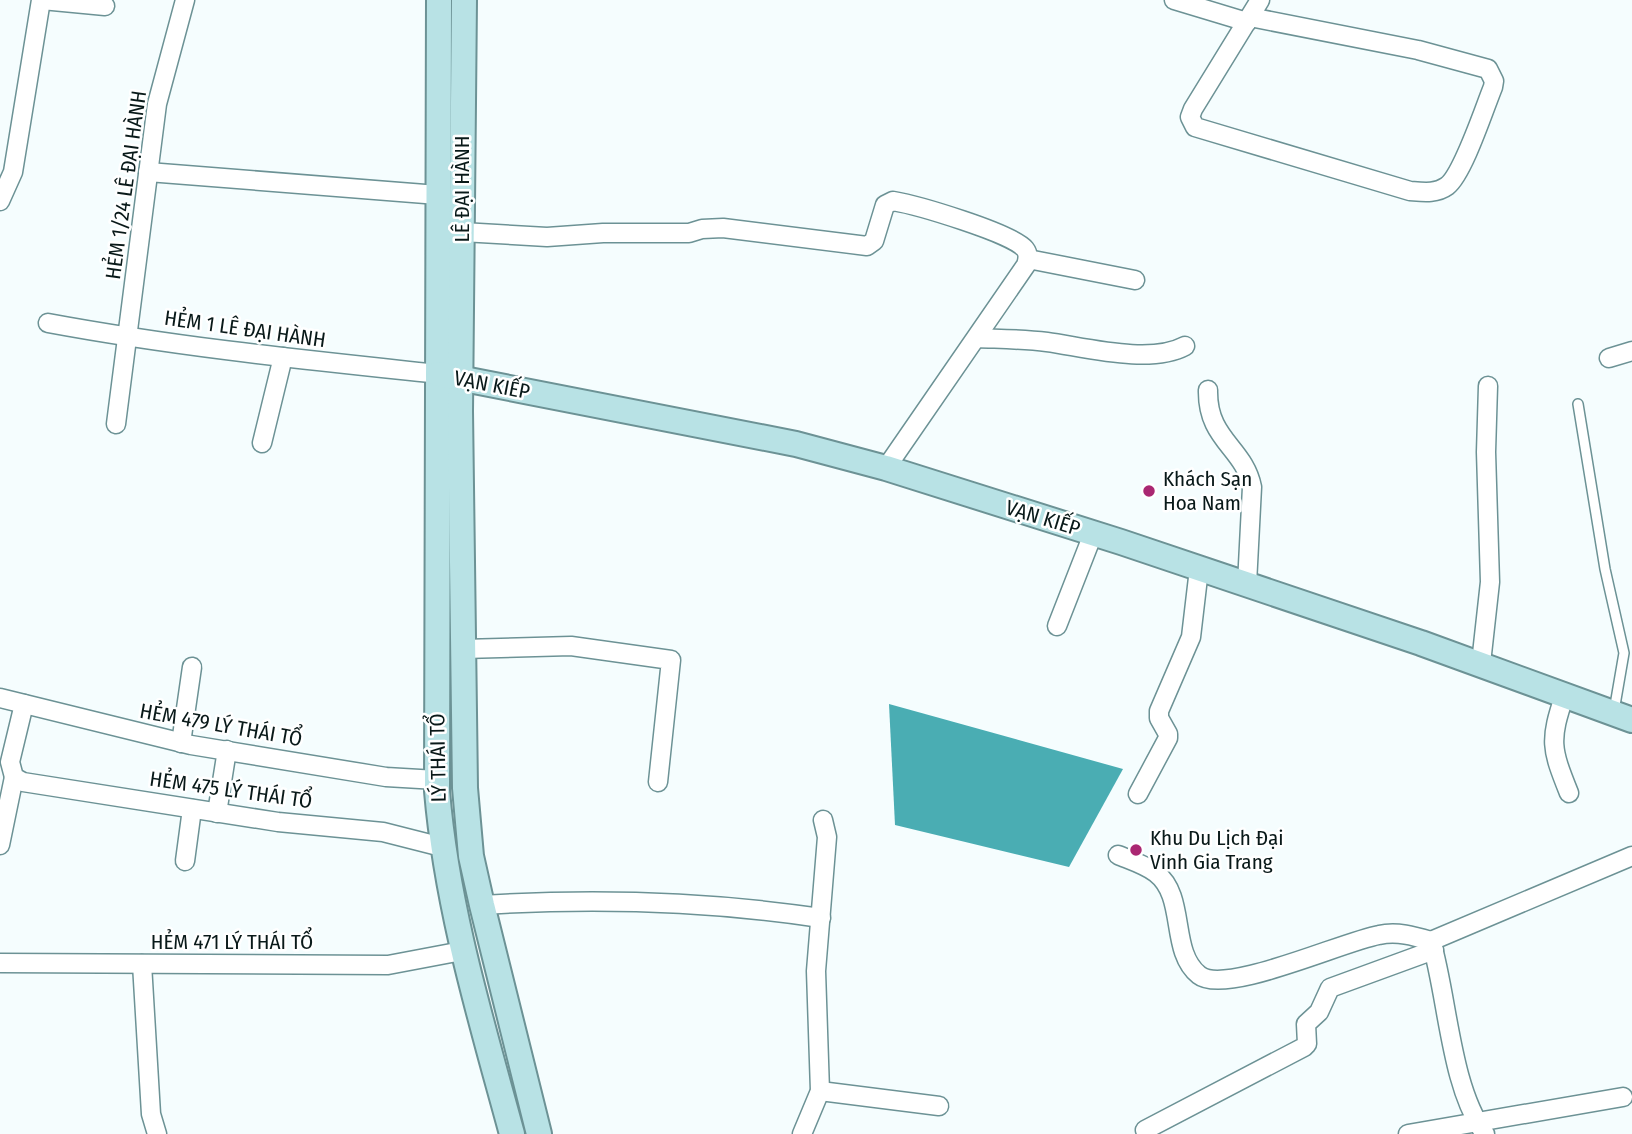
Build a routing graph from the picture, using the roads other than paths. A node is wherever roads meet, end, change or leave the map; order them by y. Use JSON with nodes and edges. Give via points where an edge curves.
{"nodes":[{"id":1,"x":42,"y":0,"type":"edge"},
{"id":2,"x":185,"y":0,"type":"edge"},
{"id":3,"x":439,"y":0,"type":"edge"},
{"id":4,"x":464,"y":0,"type":"edge"},
{"id":5,"x":1174,"y":0,"type":"edge"},
{"id":6,"x":1260,"y":0,"type":"edge"},
{"id":7,"x":105,"y":6,"type":"dead end"},
{"id":8,"x":1248,"y":19,"type":"junction"},
{"id":9,"x":148,"y":172,"type":"junction"},
{"id":10,"x":438,"y":195,"type":"junction"},
{"id":11,"x":0,"y":201,"type":"edge"},
{"id":12,"x":462,"y":232,"type":"junction"},
{"id":13,"x":1028,"y":259,"type":"junction"},
{"id":14,"x":1135,"y":279,"type":"dead end"},
{"id":15,"x":48,"y":323,"type":"dead end"},
{"id":16,"x":129,"y":338,"type":"junction"},
{"id":17,"x":977,"y":338,"type":"junction"},
{"id":18,"x":1185,"y":346,"type":"dead end"},
{"id":19,"x":1632,"y":351,"type":"edge"},
{"id":20,"x":282,"y":357,"type":"junction"},
{"id":21,"x":1609,"y":358,"type":"dead end"},
{"id":22,"x":449,"y":376,"type":"junction"},
{"id":23,"x":1488,"y":386,"type":"dead end"},
{"id":24,"x":1208,"y":390,"type":"dead end"},
{"id":25,"x":1578,"y":404,"type":"dead end"},
{"id":26,"x":116,"y":424,"type":"dead end"},
{"id":27,"x":262,"y":443,"type":"dead end"},
{"id":28,"x":886,"y":468,"type":"junction"},
{"id":29,"x":1093,"y":534,"type":"junction"},
{"id":30,"x":1199,"y":569,"type":"junction"},
{"id":31,"x":1247,"y":584,"type":"junction"},
{"id":32,"x":1057,"y":626,"type":"dead end"},
{"id":33,"x":463,"y":649,"type":"junction"},
{"id":34,"x":1480,"y":663,"type":"junction"},
{"id":35,"x":192,"y":667,"type":"dead end"},
{"id":36,"x":1565,"y":694,"type":"junction"},
{"id":37,"x":0,"y":698,"type":"edge"},
{"id":38,"x":24,"y":704,"type":"junction"},
{"id":39,"x":1623,"y":716,"type":"edge"},
{"id":40,"x":181,"y":743,"type":"junction"},
{"id":41,"x":227,"y":750,"type":"junction"},
{"id":42,"x":14,"y":777,"type":"junction"},
{"id":43,"x":438,"y":780,"type":"junction"},
{"id":44,"x":658,"y":782,"type":"dead end"},
{"id":45,"x":1569,"y":793,"type":"dead end"},
{"id":46,"x":1138,"y":794,"type":"dead end"},
{"id":47,"x":192,"y":809,"type":"junction"},
{"id":48,"x":217,"y":813,"type":"junction"},
{"id":49,"x":823,"y":820,"type":"dead end"},
{"id":50,"x":0,"y":845,"type":"edge"},
{"id":51,"x":442,"y":846,"type":"junction"},
{"id":52,"x":1118,"y":855,"type":"dead end"},
{"id":53,"x":1632,"y":856,"type":"edge"},
{"id":54,"x":185,"y":861,"type":"dead end"},
{"id":55,"x":482,"y":905,"type":"junction"},
{"id":56,"x":821,"y":918,"type":"junction"},
{"id":57,"x":1433,"y":946,"type":"junction"},
{"id":58,"x":462,"y":951,"type":"junction"},
{"id":59,"x":0,"y":963,"type":"edge"},
{"id":60,"x":142,"y":964,"type":"junction"},
{"id":61,"x":820,"y":1091,"type":"junction"},
{"id":62,"x":1623,"y":1097,"type":"dead end"},
{"id":63,"x":939,"y":1106,"type":"dead end"},
{"id":64,"x":1481,"y":1128,"type":"edge"},
{"id":65,"x":1144,"y":1130,"type":"dead end"},
{"id":66,"x":157,"y":1134,"type":"edge"},
{"id":67,"x":512,"y":1134,"type":"edge"},
{"id":68,"x":539,"y":1134,"type":"edge"},
{"id":69,"x":802,"y":1134,"type":"edge"},
{"id":70,"x":1408,"y":1134,"type":"edge"}],
"edges":[{"from":1,"to":7,"type":"street"},
{"from":1,"to":11,"type":"street","via":[[13,172]]},
{"from":2,"to":9,"type":"street","name":"HẺM 1/24 LÊ ĐẠI HÀNH","via":[[157,104]]},
{"from":3,"to":10,"type":"main road","name":"LÊ ĐẠI HÀNH"},
{"from":4,"to":12,"type":"main road","name":"LÊ ĐẠI HÀNH"},
{"from":5,"to":8,"type":"street"},
{"from":6,"to":8,"type":"street"},
{"from":8,"to":8,"type":"street","via":[[1418,50],[1488,69],[1493,88],[1450,184],[1434,192],[1410,191],[1195,127],[1190,117],[1193,109]]},
{"from":9,"to":10,"type":"street"},
{"from":9,"to":16,"type":"street","name":"HẺM 1/24 LÊ ĐẠI HÀNH"},
{"from":10,"to":22,"type":"main road","name":"LÊ ĐẠI HÀNH"},
{"from":12,"to":13,"type":"street","via":[[547,237],[723,228],[867,246],[874,241],[885,205],[893,201],[997,233],[1024,247]]},
{"from":12,"to":22,"type":"main road","name":"LÊ ĐẠI HÀNH"},
{"from":13,"to":14,"type":"street"},
{"from":13,"to":17,"type":"street"},
{"from":15,"to":16,"type":"street","name":"HẺM 1 LÊ ĐẠI HÀNH"},
{"from":16,"to":20,"type":"street","name":"HẺM 1 LÊ ĐẠI HÀNH"},
{"from":16,"to":26,"type":"street","name":"HẺM 1/24 LÊ ĐẠI HÀNH"},
{"from":17,"to":18,"type":"street","via":[[1124,353],[1164,352]]},
{"from":17,"to":28,"type":"street"},
{"from":19,"to":21,"type":"street"},
{"from":20,"to":22,"type":"street","name":"HẺM 1 LÊ ĐẠI HÀNH"},
{"from":20,"to":27,"type":"street"},
{"from":22,"to":28,"type":"main road","name":"VẠN KIẾP","via":[[796,444]]},
{"from":22,"to":33,"type":"main road","name":"LÝ THÁI TỔ"},
{"from":22,"to":43,"type":"main road","name":"LÝ THÁI TỔ"},
{"from":23,"to":34,"type":"street","via":[[1490,582]]},
{"from":24,"to":31,"type":"street","via":[[1208,414],[1252,487]]},
{"from":25,"to":39,"type":"lane","via":[[1586,468],[1624,653]]},
{"from":28,"to":29,"type":"main road","name":"VẠN KIẾP"},
{"from":29,"to":30,"type":"main road","name":"VẠN KIẾP"},
{"from":29,"to":32,"type":"street"},
{"from":30,"to":31,"type":"main road","name":"VẠN KIẾP"},
{"from":30,"to":46,"type":"street","via":[[1191,637],[1159,711],[1168,738]]},
{"from":31,"to":34,"type":"main road","name":"VẠN KIẾP"},
{"from":33,"to":44,"type":"street","via":[[570,646],[671,660]]},
{"from":33,"to":55,"type":"main road","name":"LÝ THÁI TỔ","via":[[465,788],[471,856]]},
{"from":34,"to":36,"type":"main road","name":"VẠN KIẾP"},
{"from":35,"to":40,"type":"street"},
{"from":36,"to":39,"type":"main road","name":"VẠN KIẾP"},
{"from":36,"to":45,"type":"street","via":[[1554,726],[1553,753]]},
{"from":37,"to":38,"type":"street","name":"HẺM 479 LÝ THÁI TỔ"},
{"from":38,"to":40,"type":"street","name":"HẺM 479 LÝ THÁI TỔ"},
{"from":38,"to":42,"type":"street","via":[[10,762]]},
{"from":40,"to":41,"type":"street","name":"HẺM 479 LÝ THÁI TỔ"},
{"from":41,"to":43,"type":"street","name":"HẺM 479 LÝ THÁI TỔ"},
{"from":41,"to":48,"type":"street"},
{"from":42,"to":47,"type":"street","name":"HẺM 475 LÝ THÁI TỔ","via":[[34,785]]},
{"from":42,"to":50,"type":"street"},
{"from":43,"to":51,"type":"main road","name":"LÝ THÁI TỔ"},
{"from":47,"to":48,"type":"street","name":"HẺM 475 LÝ THÁI TỔ"},
{"from":47,"to":54,"type":"street"},
{"from":48,"to":51,"type":"street","name":"HẺM 475 LÝ THÁI TỔ","via":[[383,832]]},
{"from":49,"to":56,"type":"street","via":[[827,837]]},
{"from":51,"to":58,"type":"main road","name":"LÝ THÁI TỔ"},
{"from":52,"to":57,"type":"street","via":[[1157,874],[1172,896],[1188,957],[1199,975],[1216,982],[1270,970],[1377,935],[1406,934]]},
{"from":53,"to":57,"type":"street"},
{"from":55,"to":56,"type":"street","via":[[640,900]]},
{"from":55,"to":68,"type":"main road","name":"LÝ THÁI TỔ"},
{"from":56,"to":61,"type":"street","via":[[816,971]]},
{"from":57,"to":64,"type":"street","via":[[1449,1028]]},
{"from":57,"to":65,"type":"street","via":[[1330,988],[1319,1012],[1306,1024],[1304,1047]]},
{"from":58,"to":60,"type":"street","name":"HẺM 471 LÝ THÁI TỔ","via":[[388,965]]},
{"from":58,"to":67,"type":"main road","name":"LÝ THÁI TỔ"},
{"from":59,"to":60,"type":"street","name":"HẺM 471 LÝ THÁI TỔ"},
{"from":60,"to":66,"type":"street","via":[[150,1114]]},
{"from":61,"to":63,"type":"street"},
{"from":61,"to":69,"type":"street"},
{"from":62,"to":64,"type":"street"},
{"from":64,"to":70,"type":"street"}]}
